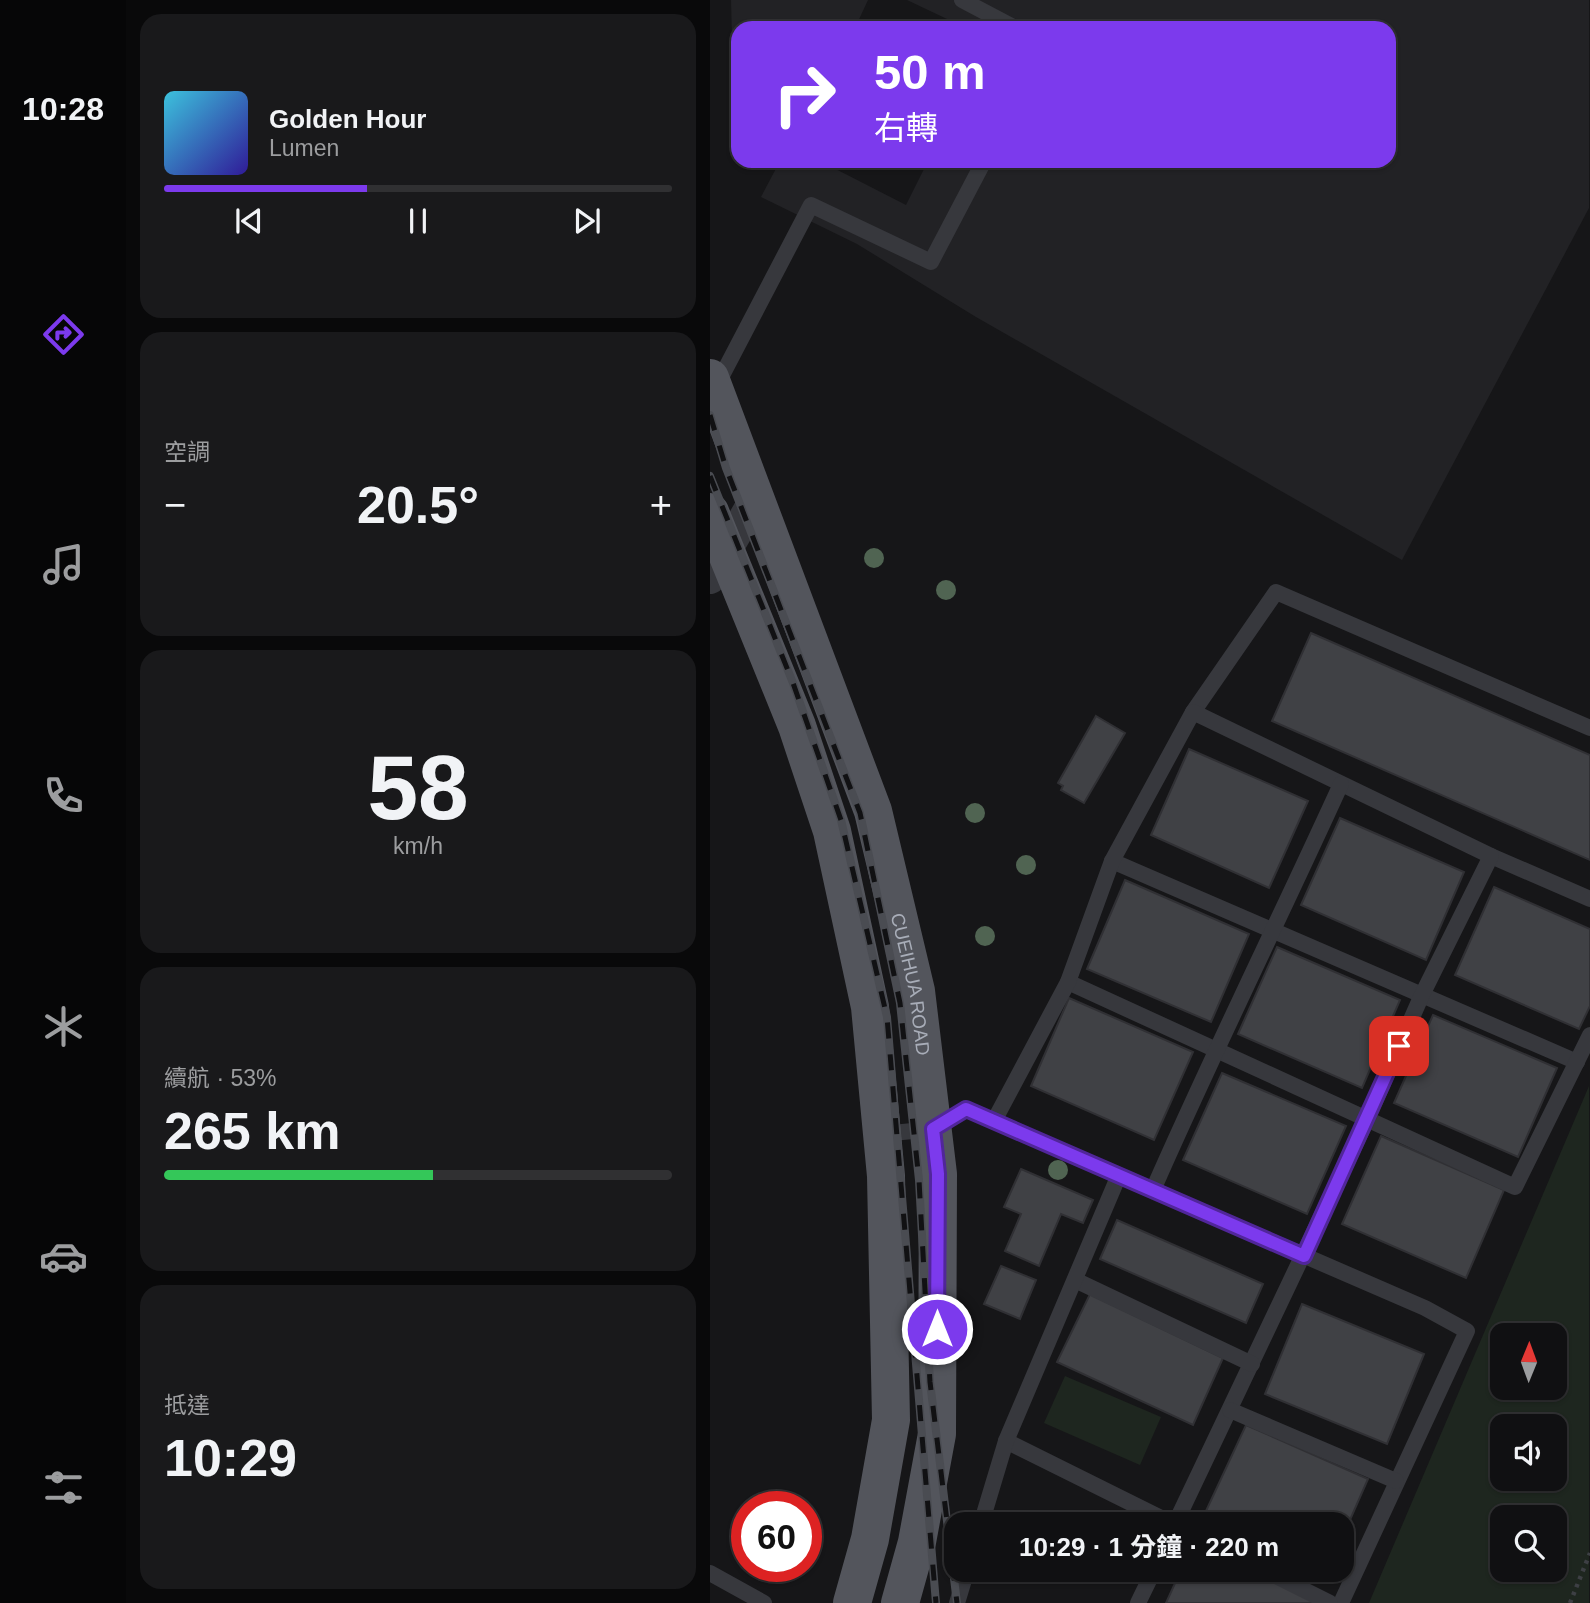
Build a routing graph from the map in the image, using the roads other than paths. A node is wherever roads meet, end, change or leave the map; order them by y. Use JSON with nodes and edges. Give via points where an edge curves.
{"nodes":[{"id":1,"x":962,"y":0,"type":"edge"},
{"id":2,"x":1001,"y":21,"type":"edge"},
{"id":3,"x":980,"y":168,"type":"edge"},
{"id":4,"x":712,"y":385,"type":"edge"},
{"id":5,"x":755,"y":500,"type":"junction"},
{"id":6,"x":710,"y":512,"type":"edge"},
{"id":7,"x":718,"y":564,"type":"edge"},
{"id":8,"x":1193,"y":712,"type":"junction"},
{"id":9,"x":1590,"y":728,"type":"edge"},
{"id":10,"x":1341,"y":784,"type":"junction"},
{"id":11,"x":1490,"y":856,"type":"junction"},
{"id":12,"x":1112,"y":862,"type":"junction"},
{"id":13,"x":1590,"y":899,"type":"edge"},
{"id":14,"x":1274,"y":932,"type":"junction"},
{"id":15,"x":1068,"y":982,"type":"junction"},
{"id":16,"x":1421,"y":997,"type":"junction"},
{"id":17,"x":1590,"y":1035,"type":"edge"},
{"id":18,"x":1215,"y":1050,"type":"junction"},
{"id":19,"x":1577,"y":1062,"type":"junction"},
{"id":20,"x":994,"y":1121,"type":"junction"},
{"id":21,"x":1367,"y":1121,"type":"junction"},
{"id":22,"x":933,"y":1129,"type":"junction"},
{"id":23,"x":882,"y":1134,"type":"junction"},
{"id":24,"x":1119,"y":1175,"type":"junction"},
{"id":25,"x":1153,"y":1190,"type":"junction"},
{"id":26,"x":1304,"y":1256,"type":"junction"},
{"id":27,"x":1075,"y":1280,"type":"junction"},
{"id":28,"x":1252,"y":1364,"type":"junction"},
{"id":29,"x":1230,"y":1410,"type":"junction"},
{"id":30,"x":1006,"y":1441,"type":"junction"},
{"id":31,"x":1396,"y":1481,"type":"junction"},
{"id":32,"x":985,"y":1512,"type":"edge"},
{"id":33,"x":1150,"y":1512,"type":"edge"},
{"id":34,"x":1180,"y":1512,"type":"edge"},
{"id":35,"x":710,"y":1573,"type":"edge"},
{"id":36,"x":963,"y":1582,"type":"edge"},
{"id":37,"x":1148,"y":1582,"type":"edge"},
{"id":38,"x":1288,"y":1582,"type":"edge"},
{"id":39,"x":764,"y":1603,"type":"edge"},
{"id":40,"x":852,"y":1603,"type":"edge"},
{"id":41,"x":900,"y":1603,"type":"edge"},
{"id":42,"x":957,"y":1603,"type":"edge"},
{"id":43,"x":1138,"y":1603,"type":"edge"},
{"id":44,"x":1330,"y":1603,"type":"edge"},
{"id":45,"x":1341,"y":1603,"type":"edge"}],
"edges":[{"from":1,"to":2,"type":"lane"},
{"from":3,"to":4,"type":"lane","via":[[931,262],[811,205]]},
{"from":4,"to":5,"type":"main road","name":"CUEIHUA ROAD"},
{"from":5,"to":7,"type":"street"},
{"from":5,"to":22,"type":"main road","name":"CUEIHUA ROAD","via":[[873,811],[916,992]]},
{"from":6,"to":7,"type":"main road"},
{"from":7,"to":23,"type":"main road","via":[[797,726],[832,831],[870,1007]]},
{"from":8,"to":9,"type":"lane","via":[[1276,592]]},
{"from":8,"to":10,"type":"lane"},
{"from":8,"to":12,"type":"lane"},
{"from":10,"to":11,"type":"lane"},
{"from":10,"to":14,"type":"lane"},
{"from":11,"to":13,"type":"lane"},
{"from":11,"to":16,"type":"lane"},
{"from":12,"to":14,"type":"lane"},
{"from":12,"to":15,"type":"lane"},
{"from":14,"to":16,"type":"lane"},
{"from":14,"to":18,"type":"lane"},
{"from":15,"to":18,"type":"lane"},
{"from":15,"to":20,"type":"lane"},
{"from":16,"to":19,"type":"lane"},
{"from":16,"to":21,"type":"lane"},
{"from":17,"to":19,"type":"lane"},
{"from":18,"to":21,"type":"lane"},
{"from":18,"to":25,"type":"lane"},
{"from":19,"to":21,"type":"lane","via":[[1515,1187]]},
{"from":20,"to":22,"type":"lane","via":[[966,1109]]},
{"from":20,"to":24,"type":"lane"},
{"from":21,"to":26,"type":"lane"},
{"from":22,"to":23,"type":"lane"},
{"from":22,"to":41,"type":"main road","name":"CUEIHUA ROAD","via":[[938,1174],[937,1433],[918,1542]]},
{"from":23,"to":40,"type":"main road","via":[[891,1420],[870,1539]]},
{"from":24,"to":25,"type":"lane"},
{"from":24,"to":27,"type":"lane"},
{"from":25,"to":26,"type":"lane"},
{"from":26,"to":28,"type":"lane"},
{"from":26,"to":31,"type":"lane","via":[[1467,1331]]},
{"from":27,"to":28,"type":"lane"},
{"from":27,"to":30,"type":"lane"},
{"from":28,"to":29,"type":"lane"},
{"from":29,"to":31,"type":"lane"},
{"from":29,"to":34,"type":"lane"},
{"from":30,"to":32,"type":"lane"},
{"from":30,"to":33,"type":"lane"},
{"from":31,"to":45,"type":"lane"},
{"from":35,"to":39,"type":"lane"},
{"from":36,"to":42,"type":"lane"},
{"from":37,"to":43,"type":"lane"},
{"from":38,"to":44,"type":"lane"}]}
